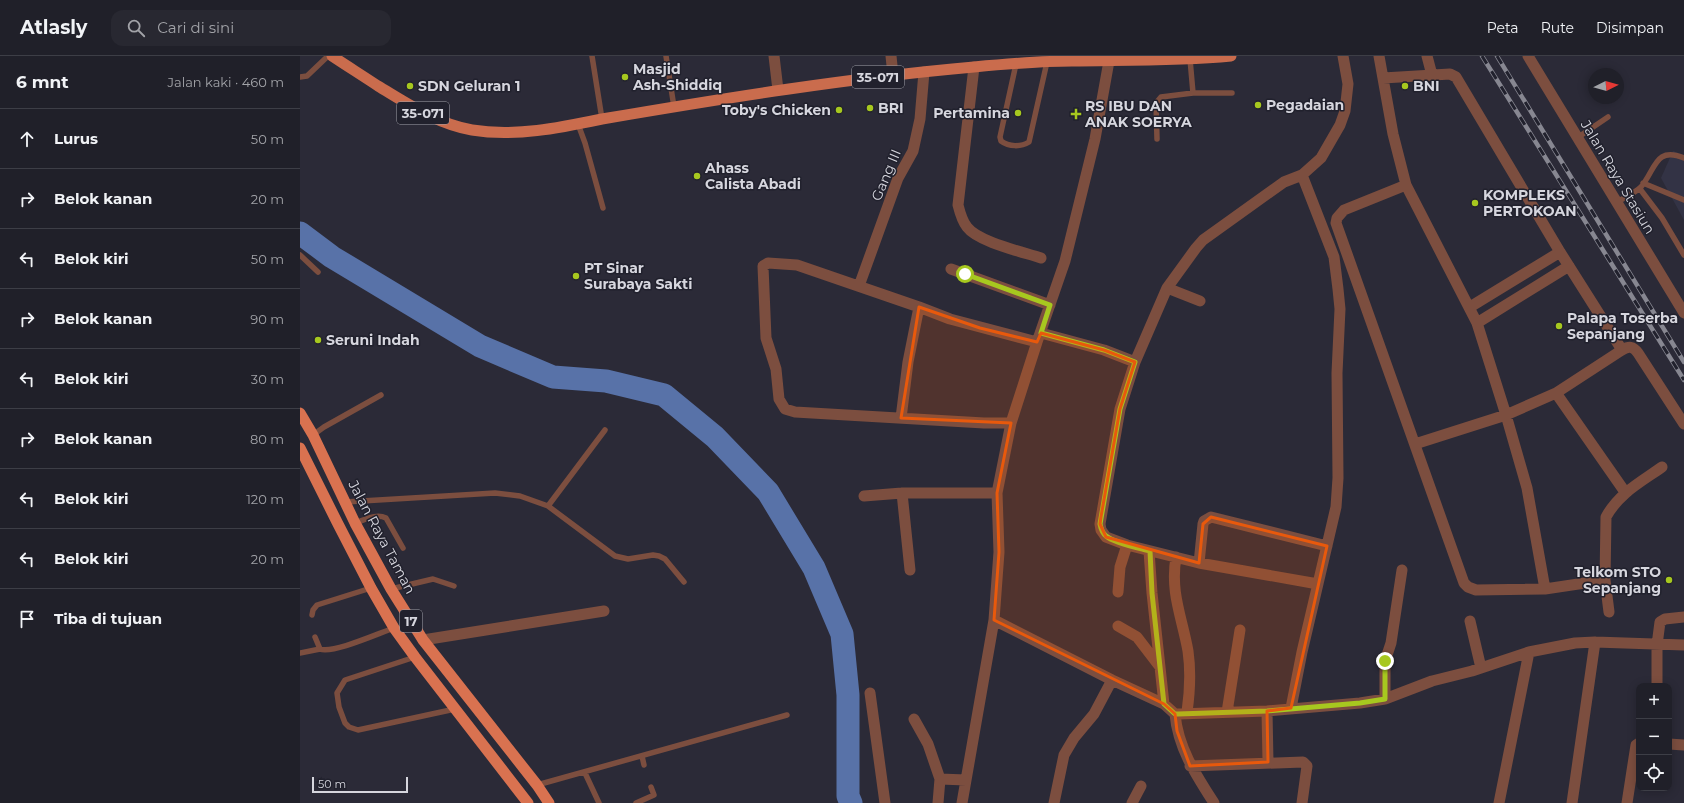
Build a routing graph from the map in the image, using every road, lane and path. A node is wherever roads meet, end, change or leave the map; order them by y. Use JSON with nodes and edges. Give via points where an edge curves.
{"nodes":[{"id":1,"x":328,"y":56,"type":"edge"},
{"id":2,"x":332,"y":56,"type":"edge"},
{"id":3,"x":592,"y":56,"type":"edge"},
{"id":4,"x":666,"y":56,"type":"edge"},
{"id":5,"x":774,"y":56,"type":"edge"},
{"id":6,"x":891,"y":56,"type":"edge"},
{"id":7,"x":1231,"y":56,"type":"edge"},
{"id":8,"x":1343,"y":56,"type":"edge"},
{"id":9,"x":1379,"y":56,"type":"edge"},
{"id":10,"x":1427,"y":56,"type":"edge"},
{"id":11,"x":1528,"y":56,"type":"edge"},
{"id":12,"x":1212,"y":57,"type":"edge"},
{"id":13,"x":1072,"y":58,"type":"edge"},
{"id":14,"x":1125,"y":58,"type":"edge"},
{"id":15,"x":1109,"y":59,"type":"edge"},
{"id":16,"x":1190,"y":59,"type":"junction"},
{"id":17,"x":1023,"y":61,"type":"edge"},
{"id":18,"x":1047,"y":62,"type":"junction"},
{"id":19,"x":974,"y":67,"type":"junction"},
{"id":20,"x":924,"y":72,"type":"junction"},
{"id":21,"x":893,"y":75,"type":"junction"},
{"id":22,"x":1432,"y":75,"type":"junction"},
{"id":23,"x":300,"y":77,"type":"edge"},
{"id":24,"x":1383,"y":78,"type":"junction"},
{"id":25,"x":778,"y":90,"type":"junction"},
{"id":26,"x":1193,"y":93,"type":"junction"},
{"id":27,"x":1232,"y":93,"type":"dead end"},
{"id":28,"x":674,"y":107,"type":"junction"},
{"id":29,"x":1608,"y":117,"type":"dead end"},
{"id":30,"x":602,"y":119,"type":"junction"},
{"id":31,"x":578,"y":124,"type":"junction"},
{"id":32,"x":1577,"y":138,"type":"junction"},
{"id":33,"x":1157,"y":139,"type":"dead end"},
{"id":34,"x":1684,"y":158,"type":"edge"},
{"id":35,"x":1302,"y":175,"type":"junction"},
{"id":36,"x":1406,"y":185,"type":"junction"},
{"id":37,"x":1641,"y":186,"type":"junction"},
{"id":38,"x":1684,"y":200,"type":"edge"},
{"id":39,"x":1617,"y":202,"type":"junction"},
{"id":40,"x":603,"y":208,"type":"dead end"},
{"id":41,"x":1560,"y":252,"type":"junction"},
{"id":42,"x":300,"y":255,"type":"edge"},
{"id":43,"x":1684,"y":255,"type":"edge"},
{"id":44,"x":1041,"y":258,"type":"dead end"},
{"id":45,"x":1569,"y":266,"type":"junction"},
{"id":46,"x":951,"y":269,"type":"dead end"},
{"id":47,"x":318,"y":272,"type":"dead end"},
{"id":48,"x":859,"y":286,"type":"junction"},
{"id":49,"x":1167,"y":288,"type":"junction"},
{"id":50,"x":1200,"y":301,"type":"dead end"},
{"id":51,"x":1050,"y":305,"type":"junction"},
{"id":52,"x":919,"y":307,"type":"junction"},
{"id":53,"x":1470,"y":307,"type":"junction"},
{"id":54,"x":1684,"y":313,"type":"edge"},
{"id":55,"x":1477,"y":323,"type":"junction"},
{"id":56,"x":1039,"y":338,"type":"junction"},
{"id":57,"x":1622,"y":350,"type":"junction"},
{"id":58,"x":1134,"y":362,"type":"junction"},
{"id":59,"x":1556,"y":393,"type":"junction"},
{"id":60,"x":381,"y":395,"type":"dead end"},
{"id":61,"x":300,"y":413,"type":"edge"},
{"id":62,"x":1506,"y":415,"type":"junction"},
{"id":63,"x":901,"y":418,"type":"junction"},
{"id":64,"x":1011,"y":423,"type":"junction"},
{"id":65,"x":1684,"y":424,"type":"edge"},
{"id":66,"x":605,"y":430,"type":"dead end"},
{"id":67,"x":313,"y":435,"type":"junction"},
{"id":68,"x":1415,"y":444,"type":"junction"},
{"id":69,"x":300,"y":448,"type":"edge"},
{"id":70,"x":1662,"y":468,"type":"dead end"},
{"id":71,"x":1625,"y":492,"type":"junction"},
{"id":72,"x":902,"y":493,"type":"junction"},
{"id":73,"x":997,"y":493,"type":"junction"},
{"id":74,"x":864,"y":496,"type":"dead end"},
{"id":75,"x":345,"y":502,"type":"junction"},
{"id":76,"x":548,"y":506,"type":"junction"},
{"id":77,"x":355,"y":524,"type":"junction"},
{"id":78,"x":1127,"y":545,"type":"junction"},
{"id":79,"x":1327,"y":546,"type":"junction"},
{"id":80,"x":403,"y":548,"type":"dead end"},
{"id":81,"x":1150,"y":551,"type":"junction"},
{"id":82,"x":1176,"y":557,"type":"junction"},
{"id":83,"x":1198,"y":563,"type":"junction"},
{"id":84,"x":910,"y":570,"type":"dead end"},
{"id":85,"x":1402,"y":570,"type":"dead end"},
{"id":86,"x":1605,"y":580,"type":"junction"},
{"id":87,"x":684,"y":582,"type":"dead end"},
{"id":88,"x":1318,"y":584,"type":"junction"},
{"id":89,"x":454,"y":586,"type":"dead end"},
{"id":90,"x":371,"y":588,"type":"junction"},
{"id":91,"x":391,"y":589,"type":"junction"},
{"id":92,"x":1546,"y":589,"type":"junction"},
{"id":93,"x":1118,"y":592,"type":"dead end"},
{"id":94,"x":604,"y":611,"type":"dead end"},
{"id":95,"x":1609,"y":612,"type":"dead end"},
{"id":96,"x":312,"y":615,"type":"dead end"},
{"id":97,"x":1684,"y":617,"type":"edge"},
{"id":98,"x":994,"y":620,"type":"junction"},
{"id":99,"x":1470,"y":621,"type":"dead end"},
{"id":100,"x":1118,"y":626,"type":"dead end"},
{"id":101,"x":394,"y":628,"type":"junction"},
{"id":102,"x":1240,"y":630,"type":"dead end"},
{"id":103,"x":315,"y":636,"type":"dead end"},
{"id":104,"x":423,"y":640,"type":"junction"},
{"id":105,"x":1595,"y":642,"type":"junction"},
{"id":106,"x":1657,"y":645,"type":"junction"},
{"id":107,"x":1684,"y":645,"type":"edge"},
{"id":108,"x":320,"y":649,"type":"junction"},
{"id":109,"x":1529,"y":652,"type":"junction"},
{"id":110,"x":300,"y":653,"type":"edge"},
{"id":111,"x":415,"y":657,"type":"junction"},
{"id":112,"x":1160,"y":667,"type":"junction"},
{"id":113,"x":1481,"y":668,"type":"junction"},
{"id":114,"x":1112,"y":680,"type":"junction"},
{"id":115,"x":1657,"y":683,"type":"edge"},
{"id":116,"x":870,"y":693,"type":"dead end"},
{"id":117,"x":1385,"y":699,"type":"junction"},
{"id":118,"x":1159,"y":702,"type":"junction"},
{"id":119,"x":455,"y":708,"type":"junction"},
{"id":120,"x":1291,"y":708,"type":"junction"},
{"id":121,"x":1267,"y":711,"type":"junction"},
{"id":122,"x":1187,"y":712,"type":"junction"},
{"id":123,"x":1227,"y":712,"type":"junction"},
{"id":124,"x":1175,"y":714,"type":"junction"},
{"id":125,"x":787,"y":715,"type":"dead end"},
{"id":126,"x":914,"y":719,"type":"dead end"},
{"id":127,"x":1672,"y":744,"type":"edge"},
{"id":128,"x":1636,"y":745,"type":"edge"},
{"id":129,"x":1684,"y":745,"type":"edge"},
{"id":130,"x":642,"y":756,"type":"junction"},
{"id":131,"x":1268,"y":762,"type":"junction"},
{"id":132,"x":644,"y":766,"type":"dead end"},
{"id":133,"x":1190,"y":766,"type":"junction"},
{"id":134,"x":585,"y":773,"type":"junction"},
{"id":135,"x":940,"y":779,"type":"junction"},
{"id":136,"x":966,"y":780,"type":"junction"},
{"id":137,"x":537,"y":785,"type":"junction"},
{"id":138,"x":1141,"y":786,"type":"dead end"},
{"id":139,"x":651,"y":787,"type":"dead end"},
{"id":140,"x":528,"y":803,"type":"edge"},
{"id":141,"x":549,"y":803,"type":"edge"},
{"id":142,"x":599,"y":803,"type":"edge"},
{"id":143,"x":636,"y":803,"type":"edge"},
{"id":144,"x":885,"y":803,"type":"edge"},
{"id":145,"x":938,"y":803,"type":"edge"},
{"id":146,"x":962,"y":803,"type":"edge"},
{"id":147,"x":1054,"y":803,"type":"edge"},
{"id":148,"x":1132,"y":803,"type":"edge"},
{"id":149,"x":1214,"y":803,"type":"edge"},
{"id":150,"x":1302,"y":803,"type":"edge"},
{"id":151,"x":1500,"y":803,"type":"edge"},
{"id":152,"x":1572,"y":803,"type":"edge"},
{"id":153,"x":1627,"y":803,"type":"edge"}],
"edges":[{"from":1,"to":23,"type":"lane","via":[[307,76]]},
{"from":2,"to":31,"type":"main road","number":"35-071","via":[[427,115],[471,130],[528,132]]},
{"from":3,"to":30,"type":"lane"},
{"from":4,"to":28,"type":"lane"},
{"from":5,"to":25,"type":"street"},
{"from":6,"to":21,"type":"street"},
{"from":7,"to":12,"type":"main road","number":"35-071"},
{"from":8,"to":35,"type":"street","via":[[1348,84],[1343,119],[1321,158]]},
{"from":9,"to":24,"type":"street"},
{"from":10,"to":22,"type":"street"},
{"from":11,"to":32,"type":"street","name":"Jalan Raya Stasiun"},
{"from":12,"to":16,"type":"main road","number":"35-071"},
{"from":13,"to":15,"type":"main road","number":"35-071"},
{"from":13,"to":18,"type":"main road","number":"35-071"},
{"from":14,"to":15,"type":"main road","number":"35-071"},
{"from":14,"to":16,"type":"main road","number":"35-071"},
{"from":15,"to":51,"type":"street","via":[[1088,170],[1065,261]]},
{"from":16,"to":26,"type":"lane"},
{"from":17,"to":18,"type":"main road","number":"35-071"},
{"from":17,"to":18,"type":"lane","via":[[1000,137],[1005,144],[1024,145],[1029,142]]},
{"from":17,"to":19,"type":"main road","number":"35-071"},
{"from":19,"to":20,"type":"main road","number":"35-071"},
{"from":19,"to":44,"type":"street","via":[[958,205],[960,216],[968,228],[980,238]]},
{"from":20,"to":21,"type":"main road","number":"35-071"},
{"from":20,"to":48,"type":"street","name":"Gang III","via":[[920,119],[913,151],[898,178]]},
{"from":21,"to":25,"type":"main road","number":"35-071"},
{"from":22,"to":24,"type":"street"},
{"from":22,"to":41,"type":"street","via":[[1450,74],[1456,77]]},
{"from":24,"to":36,"type":"street"},
{"from":25,"to":28,"type":"main road","number":"35-071"},
{"from":26,"to":27,"type":"lane"},
{"from":26,"to":33,"type":"lane","via":[[1161,97],[1156,103]]},
{"from":28,"to":30,"type":"main road","number":"35-071"},
{"from":29,"to":32,"type":"lane"},
{"from":30,"to":31,"type":"main road","number":"35-071"},
{"from":31,"to":40,"type":"lane"},
{"from":32,"to":39,"type":"street","name":"Jalan Raya Stasiun"},
{"from":34,"to":37,"type":"lane","via":[[1671,153],[1663,156]]},
{"from":35,"to":49,"type":"street","via":[[1284,182],[1203,240]]},
{"from":35,"to":79,"type":"street","via":[[1334,257],[1340,309],[1337,497]]},
{"from":36,"to":53,"type":"street"},
{"from":36,"to":68,"type":"street","via":[[1344,210],[1336,223]]},
{"from":37,"to":38,"type":"lane"},
{"from":37,"to":39,"type":"lane"},
{"from":37,"to":43,"type":"lane"},
{"from":39,"to":54,"type":"street","name":"Jalan Raya Stasiun"},
{"from":41,"to":45,"type":"street"},
{"from":41,"to":53,"type":"street"},
{"from":42,"to":47,"type":"lane"},
{"from":45,"to":55,"type":"street"},
{"from":45,"to":57,"type":"street"},
{"from":46,"to":51,"type":"street"},
{"from":48,"to":52,"type":"street"},
{"from":48,"to":63,"type":"street","via":[[792,264],[768,263],[763,266],[766,338],[776,369],[779,399],[785,409],[790,411]]},
{"from":49,"to":50,"type":"street"},
{"from":49,"to":58,"type":"street"},
{"from":51,"to":56,"type":"street"},
{"from":52,"to":56,"type":"street","via":[[950,319]]},
{"from":52,"to":63,"type":"street","via":[[908,362]]},
{"from":53,"to":55,"type":"street"},
{"from":55,"to":62,"type":"street"},
{"from":56,"to":58,"type":"street","via":[[1104,350]]},
{"from":56,"to":64,"type":"street"},
{"from":57,"to":59,"type":"street"},
{"from":57,"to":65,"type":"street","via":[[1630,347],[1636,350]]},
{"from":58,"to":78,"type":"street","via":[[1120,409],[1100,524],[1106,537]]},
{"from":59,"to":62,"type":"street"},
{"from":59,"to":71,"type":"street"},
{"from":60,"to":67,"type":"lane"},
{"from":61,"to":67,"type":"highway","name":"Jalan Raya Taman","number":"17"},
{"from":62,"to":68,"type":"street"},
{"from":62,"to":92,"type":"street","via":[[1527,488]]},
{"from":63,"to":64,"type":"street","via":[[984,424]]},
{"from":64,"to":73,"type":"street"},
{"from":66,"to":76,"type":"lane"},
{"from":67,"to":75,"type":"highway","name":"Jalan Raya Taman","number":"17"},
{"from":68,"to":92,"type":"street","via":[[1464,583],[1476,590]]},
{"from":69,"to":90,"type":"highway","number":"17"},
{"from":70,"to":71,"type":"street"},
{"from":71,"to":86,"type":"street","via":[[1606,516]]},
{"from":72,"to":73,"type":"street"},
{"from":72,"to":74,"type":"street"},
{"from":72,"to":84,"type":"street"},
{"from":73,"to":98,"type":"street","via":[[999,552]]},
{"from":75,"to":76,"type":"lane","via":[[495,493],[520,496]]},
{"from":75,"to":77,"type":"highway","name":"Jalan Raya Taman","number":"17"},
{"from":76,"to":87,"type":"lane","via":[[615,556],[628,559],[659,556],[665,559]]},
{"from":77,"to":80,"type":"lane","via":[[382,516],[386,518]]},
{"from":77,"to":91,"type":"highway","name":"Jalan Raya Taman","number":"17"},
{"from":78,"to":81,"type":"street"},
{"from":78,"to":93,"type":"street","via":[[1120,567]]},
{"from":79,"to":83,"type":"street","via":[[1211,517],[1203,524]]},
{"from":79,"to":88,"type":"street"},
{"from":81,"to":82,"type":"street"},
{"from":81,"to":112,"type":"street"},
{"from":82,"to":83,"type":"street"},
{"from":82,"to":122,"type":"street","via":[[1174,588],[1190,668]]},
{"from":83,"to":88,"type":"street"},
{"from":85,"to":117,"type":"street","via":[[1391,643],[1385,661]]},
{"from":86,"to":92,"type":"street"},
{"from":86,"to":95,"type":"street"},
{"from":88,"to":120,"type":"street"},
{"from":89,"to":91,"type":"lane","via":[[433,579]]},
{"from":90,"to":96,"type":"lane","via":[[317,605]]},
{"from":90,"to":101,"type":"highway","number":"17"},
{"from":91,"to":104,"type":"highway","name":"Jalan Raya Taman","number":"17"},
{"from":94,"to":104,"type":"street"},
{"from":97,"to":106,"type":"street","via":[[1660,622]]},
{"from":98,"to":114,"type":"street"},
{"from":98,"to":136,"type":"street"},
{"from":99,"to":113,"type":"street"},
{"from":100,"to":112,"type":"street","via":[[1137,637]]},
{"from":101,"to":108,"type":"lane","via":[[335,649]]},
{"from":101,"to":111,"type":"highway","number":"17"},
{"from":102,"to":123,"type":"street"},
{"from":103,"to":108,"type":"lane"},
{"from":104,"to":137,"type":"highway","name":"Jalan Raya Taman","number":"17"},
{"from":105,"to":106,"type":"street"},
{"from":105,"to":109,"type":"street"},
{"from":105,"to":152,"type":"street"},
{"from":106,"to":107,"type":"street"},
{"from":106,"to":115,"type":"street"},
{"from":108,"to":110,"type":"lane"},
{"from":109,"to":113,"type":"street"},
{"from":109,"to":151,"type":"street"},
{"from":111,"to":119,"type":"highway","number":"17"},
{"from":111,"to":119,"type":"lane","via":[[345,680],[337,693],[345,723],[358,730]]},
{"from":112,"to":118,"type":"street"},
{"from":113,"to":117,"type":"street","via":[[1432,681]]},
{"from":114,"to":118,"type":"street"},
{"from":114,"to":147,"type":"street","via":[[1094,714],[1064,755]]},
{"from":116,"to":144,"type":"street"},
{"from":117,"to":120,"type":"street"},
{"from":118,"to":124,"type":"street"},
{"from":119,"to":140,"type":"highway","number":"17"},
{"from":120,"to":121,"type":"street"},
{"from":121,"to":123,"type":"street"},
{"from":121,"to":131,"type":"street"},
{"from":122,"to":123,"type":"street"},
{"from":122,"to":124,"type":"street"},
{"from":124,"to":133,"type":"street","via":[[1177,731]]},
{"from":125,"to":130,"type":"lane"},
{"from":126,"to":135,"type":"street","via":[[928,744]]},
{"from":127,"to":129,"type":"street"},
{"from":128,"to":153,"type":"street"},
{"from":130,"to":132,"type":"lane"},
{"from":130,"to":134,"type":"lane"},
{"from":131,"to":133,"type":"street"},
{"from":131,"to":150,"type":"street","via":[[1306,763]]},
{"from":133,"to":149,"type":"street"},
{"from":134,"to":137,"type":"lane"},
{"from":134,"to":142,"type":"lane"},
{"from":135,"to":136,"type":"street"},
{"from":135,"to":145,"type":"street"},
{"from":136,"to":146,"type":"street"},
{"from":137,"to":141,"type":"highway","name":"Jalan Raya Taman","number":"17"},
{"from":138,"to":148,"type":"street"},
{"from":139,"to":143,"type":"lane","via":[[654,795]]}]}
